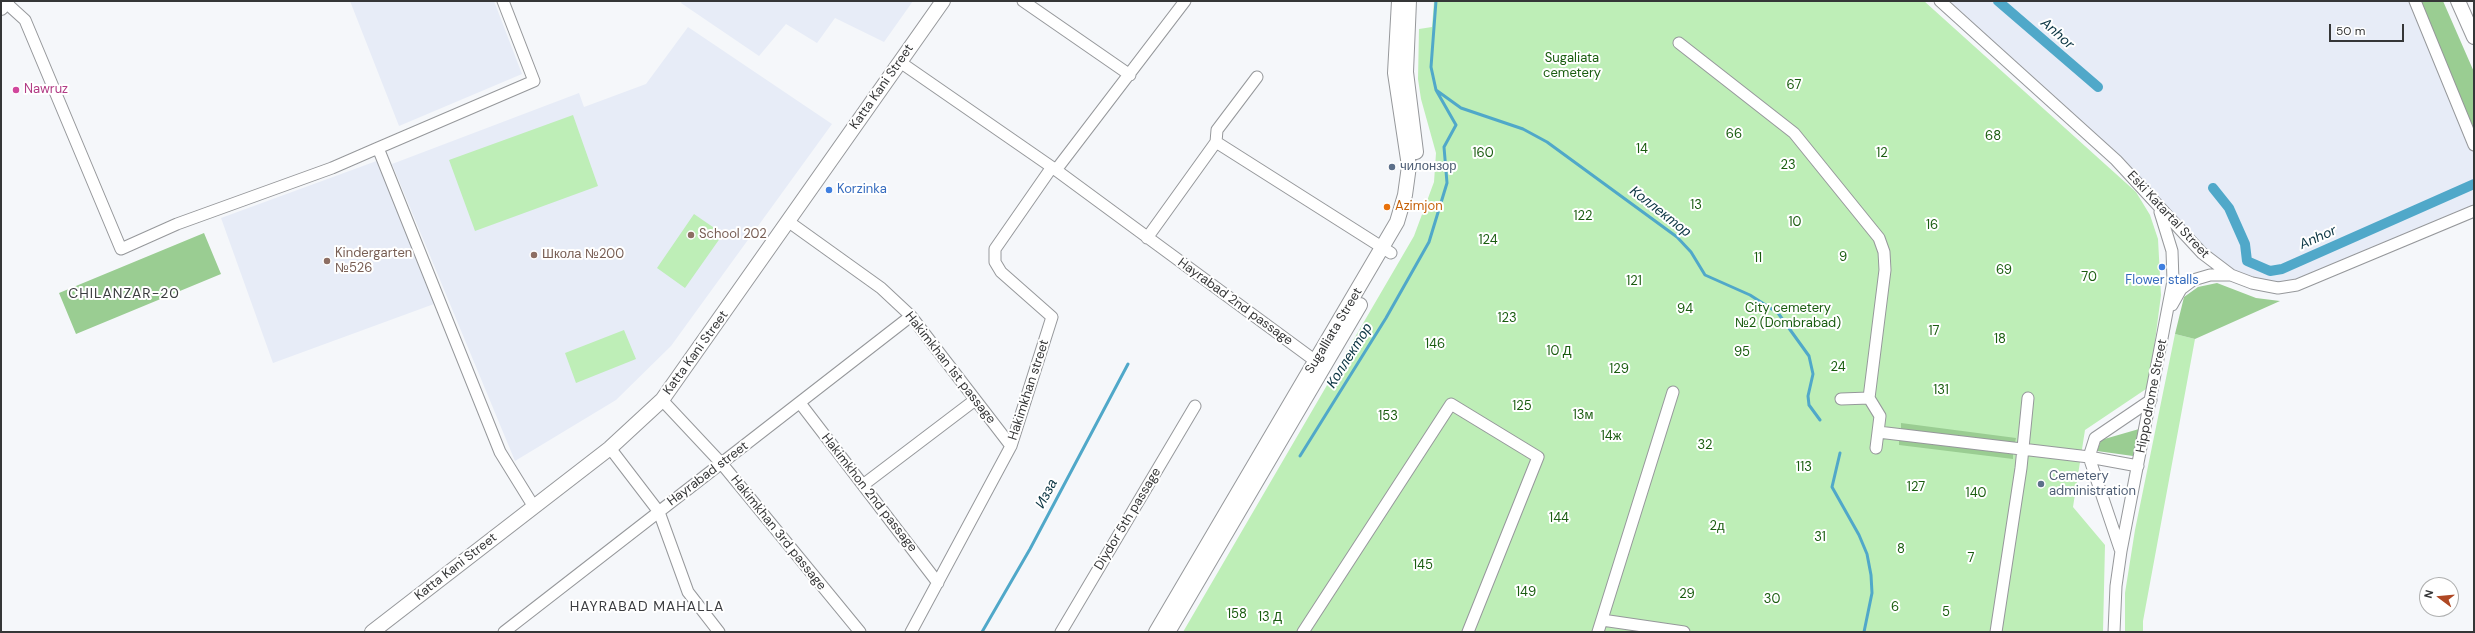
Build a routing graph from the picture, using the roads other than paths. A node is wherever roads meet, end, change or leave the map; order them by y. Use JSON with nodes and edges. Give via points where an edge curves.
{"nodes":[{"id":1,"x":504,"y":1,"type":"edge"},
{"id":2,"x":944,"y":1,"type":"edge"},
{"id":3,"x":1023,"y":1,"type":"edge"},
{"id":4,"x":1184,"y":1,"type":"edge"},
{"id":5,"x":1398,"y":1,"type":"edge"},
{"id":6,"x":1410,"y":1,"type":"edge"},
{"id":7,"x":1940,"y":1,"type":"edge"},
{"id":8,"x":2415,"y":1,"type":"edge"},
{"id":9,"x":2458,"y":1,"type":"edge"},
{"id":10,"x":4,"y":3,"type":"edge"},
{"id":11,"x":2474,"y":37,"type":"edge"},
{"id":12,"x":1679,"y":43,"type":"dead end"},
{"id":13,"x":900,"y":62,"type":"junction"},
{"id":14,"x":1130,"y":75,"type":"junction"},
{"id":15,"x":1257,"y":77,"type":"dead end"},
{"id":16,"x":1216,"y":142,"type":"junction"},
{"id":17,"x":2474,"y":144,"type":"edge"},
{"id":18,"x":378,"y":148,"type":"junction"},
{"id":19,"x":1054,"y":168,"type":"junction"},
{"id":20,"x":2154,"y":199,"type":"junction"},
{"id":21,"x":2471,"y":214,"type":"edge"},
{"id":22,"x":788,"y":222,"type":"junction"},
{"id":23,"x":1147,"y":238,"type":"junction"},
{"id":24,"x":1387,"y":251,"type":"junction"},
{"id":25,"x":2232,"y":275,"type":"junction"},
{"id":26,"x":911,"y":316,"type":"junction"},
{"id":27,"x":2167,"y":321,"type":"junction"},
{"id":28,"x":1319,"y":364,"type":"junction"},
{"id":29,"x":1673,"y":392,"type":"dead end"},
{"id":30,"x":1869,"y":398,"type":"junction"},
{"id":31,"x":2028,"y":398,"type":"dead end"},
{"id":32,"x":1841,"y":399,"type":"dead end"},
{"id":33,"x":662,"y":400,"type":"junction"},
{"id":34,"x":975,"y":400,"type":"junction"},
{"id":35,"x":2151,"y":400,"type":"junction"},
{"id":36,"x":800,"y":403,"type":"junction"},
{"id":37,"x":1195,"y":406,"type":"dead end"},
{"id":38,"x":1878,"y":432,"type":"junction"},
{"id":39,"x":1011,"y":446,"type":"junction"},
{"id":40,"x":610,"y":448,"type":"junction"},
{"id":41,"x":1876,"y":448,"type":"dead end"},
{"id":42,"x":2022,"y":449,"type":"junction"},
{"id":43,"x":2089,"y":457,"type":"junction"},
{"id":44,"x":722,"y":464,"type":"junction"},
{"id":45,"x":2138,"y":466,"type":"junction"},
{"id":46,"x":863,"y":485,"type":"junction"},
{"id":47,"x":534,"y":507,"type":"junction"},
{"id":48,"x":659,"y":512,"type":"junction"},
{"id":49,"x":2121,"y":551,"type":"junction"},
{"id":50,"x":938,"y":583,"type":"junction"},
{"id":51,"x":1602,"y":620,"type":"junction"},
{"id":52,"x":372,"y":632,"type":"edge"},
{"id":53,"x":504,"y":632,"type":"edge"},
{"id":54,"x":719,"y":632,"type":"edge"},
{"id":55,"x":860,"y":632,"type":"edge"},
{"id":56,"x":911,"y":632,"type":"edge"},
{"id":57,"x":1061,"y":632,"type":"edge"},
{"id":58,"x":1156,"y":632,"type":"edge"},
{"id":59,"x":1168,"y":632,"type":"edge"},
{"id":60,"x":1303,"y":632,"type":"edge"},
{"id":61,"x":1468,"y":632,"type":"edge"},
{"id":62,"x":1598,"y":632,"type":"edge"},
{"id":63,"x":1684,"y":632,"type":"edge"},
{"id":64,"x":1996,"y":632,"type":"edge"},
{"id":65,"x":2114,"y":632,"type":"edge"}],
"edges":[{"from":1,"to":18,"type":"street","via":[[534,81]]},
{"from":2,"to":13,"type":"main road","name":"Katta Kani Street"},
{"from":3,"to":14,"type":"street"},
{"from":4,"to":14,"type":"street"},
{"from":5,"to":24,"type":"main road","name":"Sugalliata Street","via":[[1395,73],[1409,166],[1402,208]]},
{"from":6,"to":24,"type":"main road","name":"Sugalliata Street","via":[[1406,72],[1418,166],[1417,181],[1411,210]]},
{"from":7,"to":20,"type":"street","name":"Eski Katartal Street","via":[[2116,160]]},
{"from":8,"to":17,"type":"street"},
{"from":9,"to":11,"type":"main road"},
{"from":10,"to":18,"type":"street","via":[[25,20],[121,249],[177,224],[332,168]]},
{"from":12,"to":30,"type":"street","via":[[1794,133],[1878,238],[1884,252],[1884,276]]},
{"from":13,"to":19,"type":"street","name":"Hayrаbаd 2nd passage"},
{"from":13,"to":22,"type":"main road","name":"Katta Kani Street"},
{"from":14,"to":19,"type":"street"},
{"from":15,"to":16,"type":"street","via":[[1217,130]]},
{"from":16,"to":23,"type":"street"},
{"from":16,"to":24,"type":"street"},
{"from":18,"to":47,"type":"street","via":[[500,452]]},
{"from":19,"to":23,"type":"street","name":"Hayrаbаd 2nd passage"},
{"from":19,"to":39,"type":"street","name":"Hakimkhаn street","via":[[995,248],[995,262],[1001,272],[1052,317]]},
{"from":20,"to":25,"type":"street","name":"Eski Katartal Street","via":[[2199,250]]},
{"from":20,"to":27,"type":"street","name":"Hippodrome Street","via":[[2167,229],[2172,251],[2173,277]]},
{"from":21,"to":25,"type":"street","name":"Eski Katartal Street","via":[[2297,285],[2264,287]]},
{"from":22,"to":26,"type":"street","name":"Hakimkhаn 1st passage","via":[[881,288]]},
{"from":22,"to":33,"type":"main road","name":"Katta Kani Street"},
{"from":23,"to":28,"type":"street","name":"Hayrаbаd 2nd passage"},
{"from":24,"to":28,"type":"main road","name":"Sugalliata Street"},
{"from":25,"to":27,"type":"street","name":"Hippodrome Street","via":[[2210,275],[2188,282],[2178,292]]},
{"from":26,"to":34,"type":"street","name":"Hakimkhаn 1st passage"},
{"from":26,"to":36,"type":"street","name":"Hayrabad street"},
{"from":27,"to":35,"type":"street","name":"Hippodrome Street"},
{"from":28,"to":58,"type":"main road","name":"Sugalliata Street"},
{"from":28,"to":59,"type":"main road","name":"Sugalliata Street"},
{"from":29,"to":51,"type":"street"},
{"from":30,"to":32,"type":"street"},
{"from":30,"to":38,"type":"street","via":[[1880,416]]},
{"from":31,"to":42,"type":"street"},
{"from":33,"to":40,"type":"main road","name":"Katta Kani Street"},
{"from":33,"to":44,"type":"street","name":"Hakimkhаn 3rd passage"},
{"from":34,"to":39,"type":"street","name":"Hakimkhаn 1st passage"},
{"from":34,"to":46,"type":"street"},
{"from":35,"to":43,"type":"street","via":[[2095,438]]},
{"from":35,"to":45,"type":"street","name":"Hippodrome Street"},
{"from":36,"to":44,"type":"street","name":"Hayrabad street"},
{"from":36,"to":46,"type":"street","name":"Hakimkhon 2nd passage"},
{"from":37,"to":57,"type":"street","name":"Diydor 5th passage"},
{"from":38,"to":41,"type":"street"},
{"from":38,"to":42,"type":"street"},
{"from":39,"to":50,"type":"street","name":"Hakimkhаn street"},
{"from":40,"to":47,"type":"main road","name":"Katta Kani Street"},
{"from":40,"to":48,"type":"street"},
{"from":42,"to":43,"type":"street"},
{"from":42,"to":64,"type":"street"},
{"from":43,"to":45,"type":"street"},
{"from":43,"to":49,"type":"street"},
{"from":44,"to":48,"type":"street","name":"Hayrabad street"},
{"from":44,"to":55,"type":"street","name":"Hakimkhаn 3rd passage"},
{"from":45,"to":49,"type":"street","name":"Hippodrome Street"},
{"from":46,"to":50,"type":"street","name":"Hakimkhon 2nd passage"},
{"from":47,"to":52,"type":"main road","name":"Katta Kani Street"},
{"from":48,"to":53,"type":"street","name":"Hayrabad street"},
{"from":48,"to":54,"type":"street","via":[[688,592]]},
{"from":49,"to":65,"type":"street","name":"Hippodrome Street"},
{"from":50,"to":56,"type":"street","name":"Hakimkhаn street"},
{"from":51,"to":62,"type":"street"},
{"from":51,"to":63,"type":"street"},
{"from":60,"to":61,"type":"street","via":[[1451,404],[1538,458]]}]}
